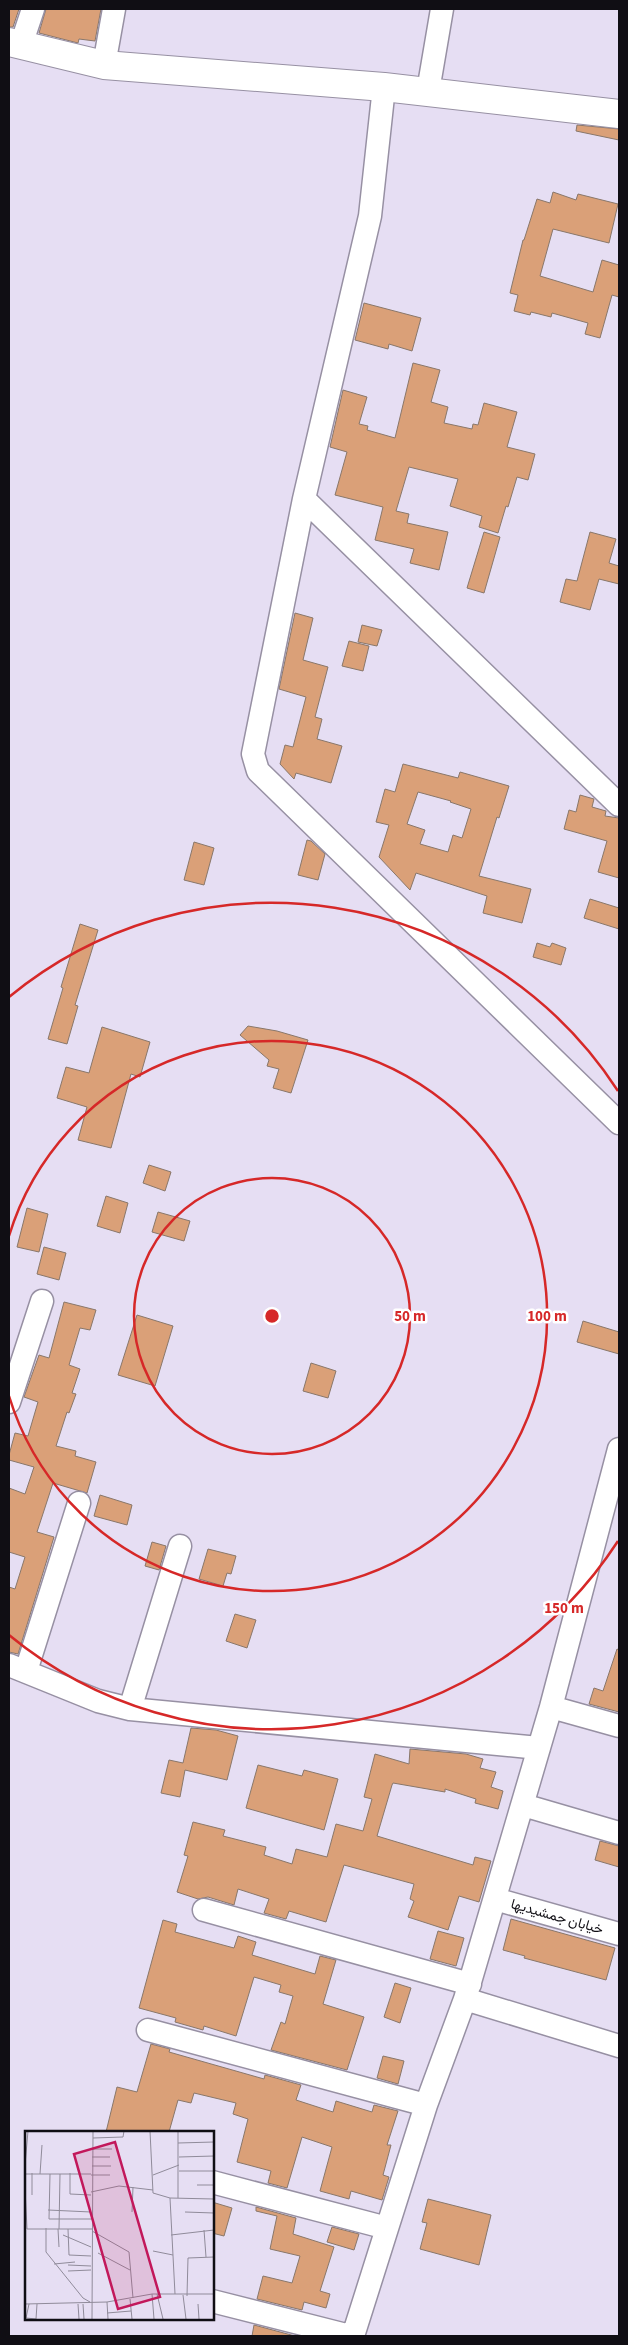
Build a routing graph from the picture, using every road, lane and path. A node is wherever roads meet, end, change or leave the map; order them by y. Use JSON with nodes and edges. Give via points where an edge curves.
{"nodes":[{"id":1,"x":33,"y":9,"type":"edge"},
{"id":2,"x":114,"y":9,"type":"edge"},
{"id":3,"x":442,"y":9,"type":"edge"},
{"id":4,"x":15,"y":44,"type":"edge"},
{"id":5,"x":104,"y":65,"type":"junction"},
{"id":6,"x":384,"y":87,"type":"junction"},
{"id":7,"x":428,"y":91,"type":"junction"},
{"id":8,"x":619,"y":114,"type":"edge"},
{"id":9,"x":304,"y":499,"type":"junction"},
{"id":10,"x":619,"y":805,"type":"edge"},
{"id":11,"x":619,"y":1123,"type":"edge"},
{"id":12,"x":42,"y":1301,"type":"dead end"},
{"id":13,"x":9,"y":1402,"type":"edge"},
{"id":14,"x":618,"y":1461,"type":"edge"},
{"id":15,"x":79,"y":1502,"type":"dead end"},
{"id":16,"x":180,"y":1546,"type":"dead end"},
{"id":17,"x":17,"y":1668,"type":"edge"},
{"id":18,"x":552,"y":1707,"type":"junction"},
{"id":19,"x":130,"y":1709,"type":"junction"},
{"id":20,"x":619,"y":1726,"type":"edge"},
{"id":21,"x":539,"y":1748,"type":"junction"},
{"id":22,"x":523,"y":1805,"type":"junction"},
{"id":23,"x":619,"y":1833,"type":"edge"},
{"id":24,"x":495,"y":1899,"type":"junction"},
{"id":25,"x":204,"y":1910,"type":"dead end"},
{"id":26,"x":619,"y":1934,"type":"edge"},
{"id":27,"x":467,"y":1992,"type":"junction"},
{"id":28,"x":148,"y":2030,"type":"dead end"},
{"id":29,"x":619,"y":2046,"type":"edge"},
{"id":30,"x":426,"y":2105,"type":"junction"},
{"id":31,"x":214,"y":2183,"type":"edge"},
{"id":32,"x":387,"y":2228,"type":"junction"},
{"id":33,"x":214,"y":2302,"type":"edge"},
{"id":34,"x":351,"y":2336,"type":"edge"}],
"edges":[{"from":1,"to":4,"type":"street"},
{"from":2,"to":5,"type":"street"},
{"from":3,"to":7,"type":"street"},
{"from":4,"to":5,"type":"street"},
{"from":5,"to":6,"type":"street"},
{"from":6,"to":7,"type":"street"},
{"from":6,"to":9,"type":"street","via":[[370,216]]},
{"from":7,"to":8,"type":"street"},
{"from":9,"to":10,"type":"street"},
{"from":9,"to":11,"type":"street","via":[[254,745],[258,771]]},
{"from":12,"to":13,"type":"street"},
{"from":14,"to":18,"type":"street"},
{"from":15,"to":17,"type":"street"},
{"from":16,"to":19,"type":"street"},
{"from":17,"to":19,"type":"street","via":[[98,1701]]},
{"from":18,"to":20,"type":"street"},
{"from":18,"to":21,"type":"street"},
{"from":19,"to":21,"type":"street"},
{"from":21,"to":22,"type":"street"},
{"from":22,"to":23,"type":"street"},
{"from":22,"to":24,"type":"street"},
{"from":24,"to":26,"type":"street","name":"خیابان جمشیدیها"},
{"from":24,"to":27,"type":"street"},
{"from":25,"to":27,"type":"street"},
{"from":27,"to":29,"type":"street"},
{"from":27,"to":30,"type":"street"},
{"from":28,"to":30,"type":"street"},
{"from":30,"to":32,"type":"street"},
{"from":31,"to":32,"type":"street"},
{"from":32,"to":34,"type":"street"},
{"from":33,"to":34,"type":"street"}]}
